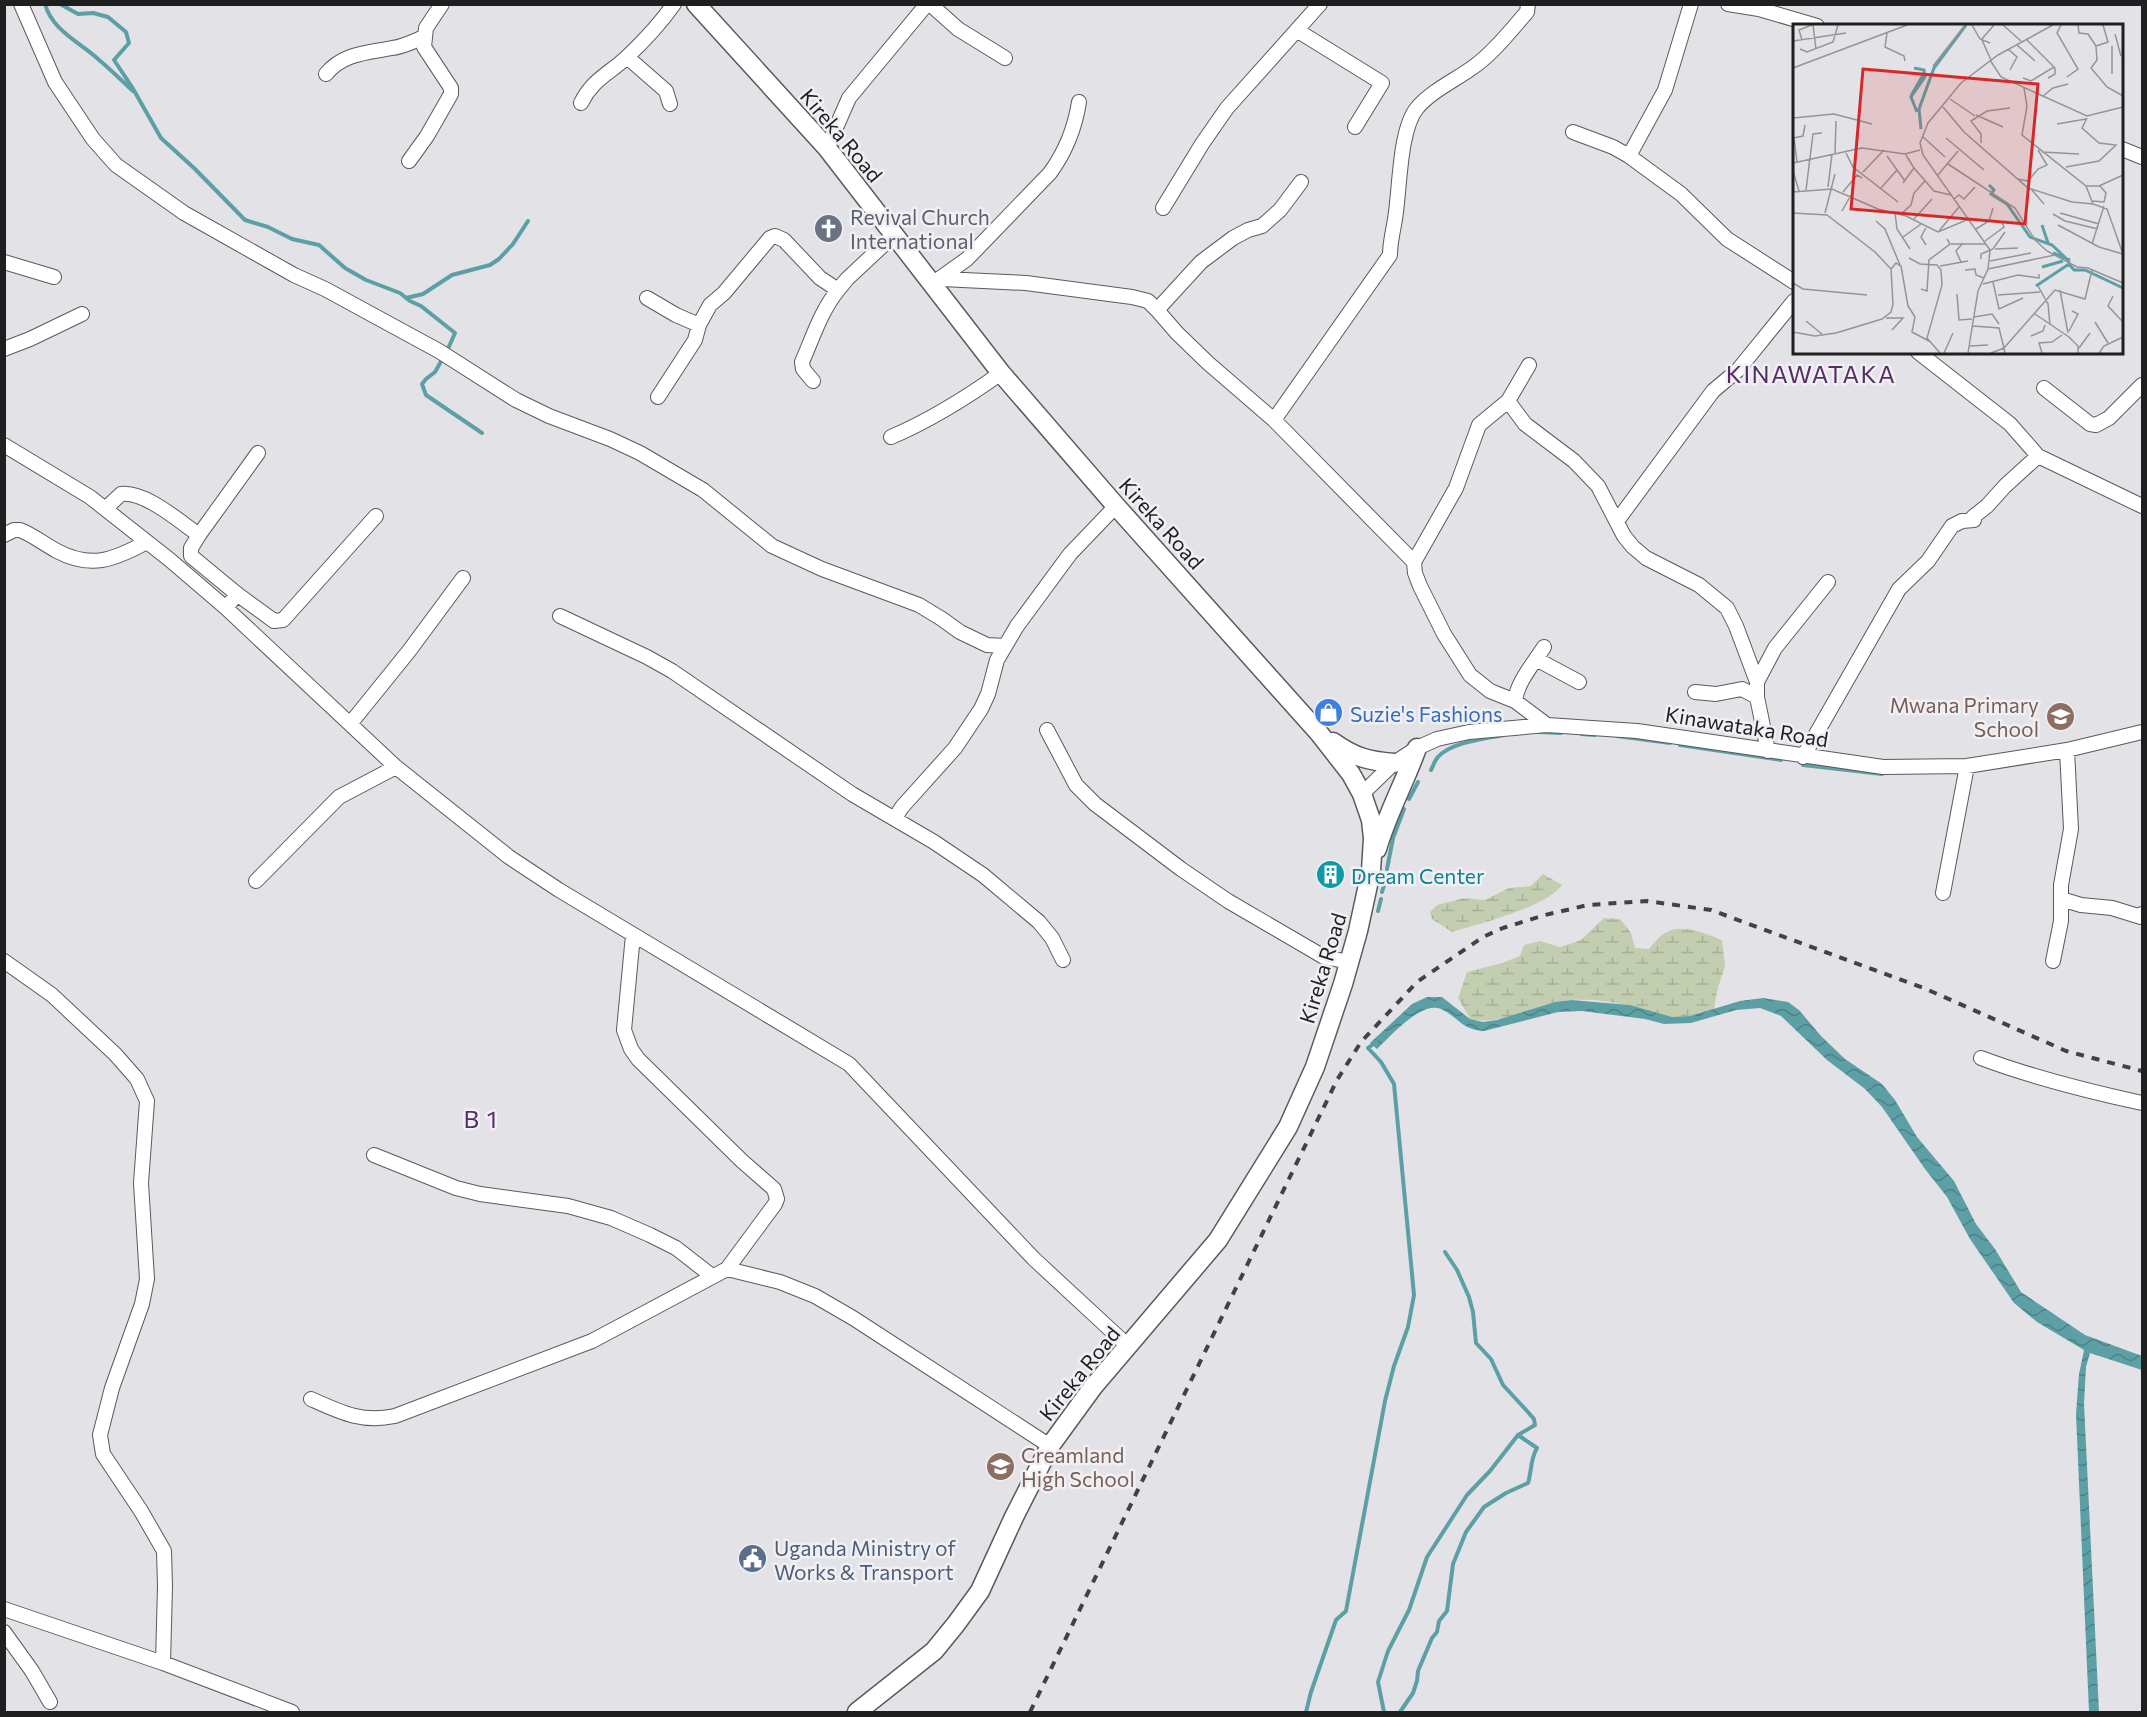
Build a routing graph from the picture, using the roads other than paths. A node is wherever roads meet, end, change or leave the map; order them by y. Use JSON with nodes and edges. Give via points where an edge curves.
{"nodes":[{"id":1,"x":21,"y":4,"type":"edge"},
{"id":2,"x":442,"y":4,"type":"edge"},
{"id":3,"x":674,"y":4,"type":"edge"},
{"id":4,"x":696,"y":4,"type":"edge"},
{"id":5,"x":929,"y":4,"type":"edge"},
{"id":6,"x":1320,"y":4,"type":"edge"},
{"id":7,"x":1528,"y":4,"type":"edge"},
{"id":8,"x":1690,"y":4,"type":"edge"},
{"id":9,"x":1728,"y":4,"type":"edge"},
{"id":10,"x":1744,"y":5,"type":"edge"},
{"id":11,"x":1810,"y":24,"type":"edge"},
{"id":12,"x":1298,"y":31,"type":"junction"},
{"id":13,"x":424,"y":37,"type":"junction"},
{"id":14,"x":627,"y":57,"type":"junction"},
{"id":15,"x":1005,"y":58,"type":"dead end"},
{"id":16,"x":326,"y":74,"type":"dead end"},
{"id":17,"x":581,"y":102,"type":"dead end"},
{"id":18,"x":1079,"y":102,"type":"dead end"},
{"id":19,"x":670,"y":104,"type":"dead end"},
{"id":20,"x":1355,"y":127,"type":"dead end"},
{"id":21,"x":1573,"y":132,"type":"dead end"},
{"id":22,"x":827,"y":148,"type":"junction"},
{"id":23,"x":2123,"y":150,"type":"edge"},
{"id":24,"x":1629,"y":156,"type":"junction"},
{"id":25,"x":2142,"y":157,"type":"edge"},
{"id":26,"x":409,"y":161,"type":"dead end"},
{"id":27,"x":1301,"y":182,"type":"dead end"},
{"id":28,"x":1163,"y":208,"type":"dead end"},
{"id":29,"x":894,"y":235,"type":"junction"},
{"id":30,"x":4,"y":262,"type":"edge"},
{"id":31,"x":54,"y":277,"type":"dead end"},
{"id":32,"x":935,"y":280,"type":"junction"},
{"id":33,"x":1793,"y":281,"type":"edge"},
{"id":34,"x":838,"y":290,"type":"junction"},
{"id":35,"x":647,"y":298,"type":"dead end"},
{"id":36,"x":1793,"y":302,"type":"edge"},
{"id":37,"x":1157,"y":310,"type":"junction"},
{"id":38,"x":82,"y":314,"type":"dead end"},
{"id":39,"x":699,"y":325,"type":"junction"},
{"id":40,"x":4,"y":349,"type":"edge"},
{"id":41,"x":1921,"y":354,"type":"edge"},
{"id":42,"x":1529,"y":365,"type":"dead end"},
{"id":43,"x":1001,"y":373,"type":"junction"},
{"id":44,"x":813,"y":381,"type":"dead end"},
{"id":45,"x":2142,"y":385,"type":"edge"},
{"id":46,"x":2044,"y":388,"type":"dead end"},
{"id":47,"x":658,"y":397,"type":"dead end"},
{"id":48,"x":1508,"y":401,"type":"junction"},
{"id":49,"x":1274,"y":420,"type":"junction"},
{"id":50,"x":891,"y":437,"type":"dead end"},
{"id":51,"x":4,"y":445,"type":"edge"},
{"id":52,"x":258,"y":453,"type":"dead end"},
{"id":53,"x":2038,"y":456,"type":"junction"},
{"id":54,"x":1116,"y":506,"type":"junction"},
{"id":55,"x":2142,"y":506,"type":"edge"},
{"id":56,"x":105,"y":509,"type":"junction"},
{"id":57,"x":376,"y":516,"type":"dead end"},
{"id":58,"x":1617,"y":521,"type":"junction"},
{"id":59,"x":4,"y":535,"type":"edge"},
{"id":60,"x":199,"y":535,"type":"junction"},
{"id":61,"x":145,"y":543,"type":"junction"},
{"id":62,"x":1414,"y":562,"type":"junction"},
{"id":63,"x":463,"y":578,"type":"dead end"},
{"id":64,"x":1828,"y":582,"type":"dead end"},
{"id":65,"x":237,"y":594,"type":"junction"},
{"id":66,"x":226,"y":608,"type":"junction"},
{"id":67,"x":560,"y":616,"type":"dead end"},
{"id":68,"x":1005,"y":646,"type":"junction"},
{"id":69,"x":1544,"y":647,"type":"dead end"},
{"id":70,"x":1536,"y":659,"type":"junction"},
{"id":71,"x":1579,"y":682,"type":"dead end"},
{"id":72,"x":1757,"y":682,"type":"junction"},
{"id":73,"x":1695,"y":692,"type":"dead end"},
{"id":74,"x":1757,"y":697,"type":"junction"},
{"id":75,"x":1515,"y":701,"type":"junction"},
{"id":76,"x":350,"y":724,"type":"junction"},
{"id":77,"x":1547,"y":725,"type":"junction"},
{"id":78,"x":1047,"y":730,"type":"dead end"},
{"id":79,"x":2142,"y":732,"type":"edge"},
{"id":80,"x":1319,"y":733,"type":"junction"},
{"id":81,"x":1417,"y":748,"type":"junction"},
{"id":82,"x":2067,"y":750,"type":"junction"},
{"id":83,"x":1768,"y":751,"type":"junction"},
{"id":84,"x":1803,"y":757,"type":"junction"},
{"id":85,"x":1394,"y":764,"type":"junction"},
{"id":86,"x":1966,"y":766,"type":"junction"},
{"id":87,"x":396,"y":767,"type":"junction"},
{"id":88,"x":1362,"y":794,"type":"junction"},
{"id":89,"x":895,"y":818,"type":"junction"},
{"id":90,"x":1371,"y":871,"type":"junction"},
{"id":91,"x":256,"y":881,"type":"dead end"},
{"id":92,"x":1943,"y":893,"type":"dead end"},
{"id":93,"x":2061,"y":899,"type":"junction"},
{"id":94,"x":2142,"y":914,"type":"edge"},
{"id":95,"x":633,"y":935,"type":"junction"},
{"id":96,"x":1063,"y":960,"type":"dead end"},
{"id":97,"x":4,"y":961,"type":"edge"},
{"id":98,"x":2054,"y":961,"type":"dead end"},
{"id":99,"x":1349,"y":962,"type":"junction"},
{"id":100,"x":1981,"y":1058,"type":"dead end"},
{"id":101,"x":2142,"y":1103,"type":"edge"},
{"id":102,"x":374,"y":1155,"type":"dead end"},
{"id":103,"x":727,"y":1269,"type":"junction"},
{"id":104,"x":712,"y":1276,"type":"junction"},
{"id":105,"x":1128,"y":1346,"type":"junction"},
{"id":106,"x":311,"y":1399,"type":"dead end"},
{"id":107,"x":1050,"y":1446,"type":"junction"},
{"id":108,"x":4,"y":1609,"type":"edge"},
{"id":109,"x":4,"y":1632,"type":"edge"},
{"id":110,"x":163,"y":1663,"type":"junction"},
{"id":111,"x":51,"y":1702,"type":"dead end"},
{"id":112,"x":292,"y":1713,"type":"edge"},
{"id":113,"x":857,"y":1713,"type":"edge"}],
"edges":[{"from":1,"to":68,"type":"street","via":[[55,82],[93,139],[116,165],[184,213],[444,355],[516,400],[640,453],[703,490],[772,546],[919,605],[987,645]]},
{"from":2,"to":13,"type":"street"},
{"from":3,"to":14,"type":"street"},
{"from":4,"to":22,"type":"main road","name":"Kireka Road"},
{"from":5,"to":15,"type":"street","via":[[958,29]]},
{"from":5,"to":22,"type":"street","via":[[849,98]]},
{"from":6,"to":12,"type":"street"},
{"from":7,"to":49,"type":"street","via":[[1527,12],[1478,64],[1417,108],[1404,144],[1390,255]]},
{"from":8,"to":24,"type":"street","via":[[1665,90]]},
{"from":9,"to":10,"type":"street"},
{"from":10,"to":11,"type":"street"},
{"from":12,"to":20,"type":"street","via":[[1382,83]]},
{"from":12,"to":28,"type":"street","via":[[1227,108]]},
{"from":13,"to":16,"type":"street","via":[[394,48],[358,53],[335,64]]},
{"from":13,"to":26,"type":"street","via":[[424,46],[452,94]]},
{"from":14,"to":17,"type":"street","via":[[598,78]]},
{"from":14,"to":19,"type":"street","via":[[666,91]]},
{"from":18,"to":32,"type":"street","via":[[1071,135],[1050,173],[967,259]]},
{"from":21,"to":24,"type":"street"},
{"from":22,"to":29,"type":"main road","name":"Kireka Road"},
{"from":23,"to":25,"type":"street"},
{"from":24,"to":33,"type":"street","via":[[1681,194],[1727,239]]},
{"from":27,"to":37,"type":"street","via":[[1262,226],[1233,238],[1201,262]]},
{"from":29,"to":32,"type":"main road","name":"Kireka Road"},
{"from":29,"to":34,"type":"street"},
{"from":30,"to":31,"type":"street"},
{"from":32,"to":37,"type":"street","via":[[1026,284],[1132,297]]},
{"from":32,"to":43,"type":"main road","name":"Kireka Road"},
{"from":34,"to":39,"type":"street","via":[[775,236],[710,305]]},
{"from":34,"to":44,"type":"street","via":[[829,301],[802,362]]},
{"from":35,"to":39,"type":"street"},
{"from":36,"to":58,"type":"street","via":[[1738,370],[1713,391]]},
{"from":37,"to":49,"type":"street","via":[[1208,363]]},
{"from":38,"to":40,"type":"street"},
{"from":39,"to":47,"type":"street","via":[[695,340]]},
{"from":41,"to":53,"type":"street","via":[[2010,424]]},
{"from":42,"to":48,"type":"street"},
{"from":43,"to":50,"type":"street","via":[[946,410]]},
{"from":43,"to":54,"type":"main road","name":"Kireka Road"},
{"from":45,"to":46,"type":"street","via":[[2109,418],[2096,425]]},
{"from":48,"to":58,"type":"street","via":[[1525,424],[1574,461],[1599,486]]},
{"from":48,"to":62,"type":"street","via":[[1479,425],[1456,488]]},
{"from":49,"to":62,"type":"street"},
{"from":51,"to":56,"type":"street"},
{"from":52,"to":60,"type":"street"},
{"from":53,"to":55,"type":"street"},
{"from":53,"to":84,"type":"street","via":[[1974,520],[1952,526],[1928,561],[1899,589]]},
{"from":54,"to":68,"type":"street","via":[[1070,554]]},
{"from":54,"to":80,"type":"main road","name":"Kireka Road"},
{"from":56,"to":60,"type":"street","via":[[121,495],[134,495]]},
{"from":56,"to":61,"type":"street"},
{"from":57,"to":65,"type":"street","via":[[284,620],[274,621]]},
{"from":58,"to":72,"type":"street","via":[[1633,548],[1698,585],[1727,608]]},
{"from":59,"to":61,"type":"street","via":[[20,530],[56,551],[87,561],[113,558]]},
{"from":60,"to":65,"type":"street","via":[[191,556]]},
{"from":61,"to":66,"type":"street"},
{"from":62,"to":75,"type":"street","via":[[1420,586],[1470,675],[1490,691]]},
{"from":63,"to":76,"type":"street"},
{"from":64,"to":72,"type":"street","via":[[1775,648]]},
{"from":65,"to":66,"type":"street"},
{"from":66,"to":76,"type":"street"},
{"from":67,"to":89,"type":"street","via":[[672,671],[852,794]]},
{"from":68,"to":89,"type":"street","via":[[981,709],[955,748]]},
{"from":69,"to":70,"type":"street"},
{"from":70,"to":71,"type":"street"},
{"from":70,"to":75,"type":"street"},
{"from":72,"to":74,"type":"street"},
{"from":73,"to":74,"type":"street","via":[[1716,694],[1742,689]]},
{"from":74,"to":83,"type":"street"},
{"from":75,"to":77,"type":"street"},
{"from":76,"to":87,"type":"street"},
{"from":77,"to":81,"type":"street","name":"Kinawataka Road","via":[[1469,732]]},
{"from":77,"to":83,"type":"street","name":"Kinawataka Road","via":[[1637,731]]},
{"from":78,"to":99,"type":"street","via":[[1076,785],[1095,804],[1228,901],[1324,957]]},
{"from":79,"to":82,"type":"street","name":"Kinawataka Road"},
{"from":80,"to":85,"type":"main road","via":[[1354,756]]},
{"from":80,"to":88,"type":"main road","name":"Kireka Road"},
{"from":81,"to":85,"type":"street","name":"Kinawataka Road"},
{"from":81,"to":90,"type":"main road"},
{"from":82,"to":86,"type":"street","name":"Kinawataka Road"},
{"from":82,"to":93,"type":"street","via":[[2071,829]]},
{"from":83,"to":84,"type":"street","name":"Kinawataka Road"},
{"from":84,"to":86,"type":"street","name":"Kinawataka Road","via":[[1882,767]]},
{"from":85,"to":88,"type":"street","name":"Kinawataka Road"},
{"from":86,"to":92,"type":"street"},
{"from":87,"to":91,"type":"street","via":[[339,796]]},
{"from":87,"to":95,"type":"street","via":[[508,857]]},
{"from":88,"to":90,"type":"main road","name":"Kireka Road","via":[[1371,820]]},
{"from":89,"to":96,"type":"street","via":[[983,875],[1039,922]]},
{"from":90,"to":99,"type":"main road","name":"Kireka Road"},
{"from":93,"to":94,"type":"street"},
{"from":93,"to":98,"type":"street"},
{"from":95,"to":103,"type":"street","via":[[624,1030],[630,1049],[777,1194],[775,1204]]},
{"from":95,"to":105,"type":"street","via":[[849,1064],[1034,1259]]},
{"from":97,"to":110,"type":"street","via":[[52,995],[115,1054],[137,1079],[147,1101],[141,1183],[147,1279],[100,1435],[103,1454],[164,1551]]},
{"from":99,"to":105,"type":"main road","name":"Kireka Road","via":[[1315,1067],[1288,1127],[1218,1240]]},
{"from":100,"to":101,"type":"street","via":[[2024,1074]]},
{"from":102,"to":104,"type":"street","via":[[456,1188],[568,1206],[611,1218],[676,1248]]},
{"from":103,"to":104,"type":"street"},
{"from":103,"to":107,"type":"street","via":[[780,1282],[815,1296]]},
{"from":104,"to":106,"type":"street","via":[[592,1341],[395,1416],[355,1417]]},
{"from":105,"to":107,"type":"main road","name":"Kireka Road"},
{"from":107,"to":113,"type":"main road","name":"Kireka Road","via":[[980,1591],[934,1651]]},
{"from":108,"to":110,"type":"street"},
{"from":109,"to":111,"type":"street"},
{"from":110,"to":112,"type":"street"}]}
